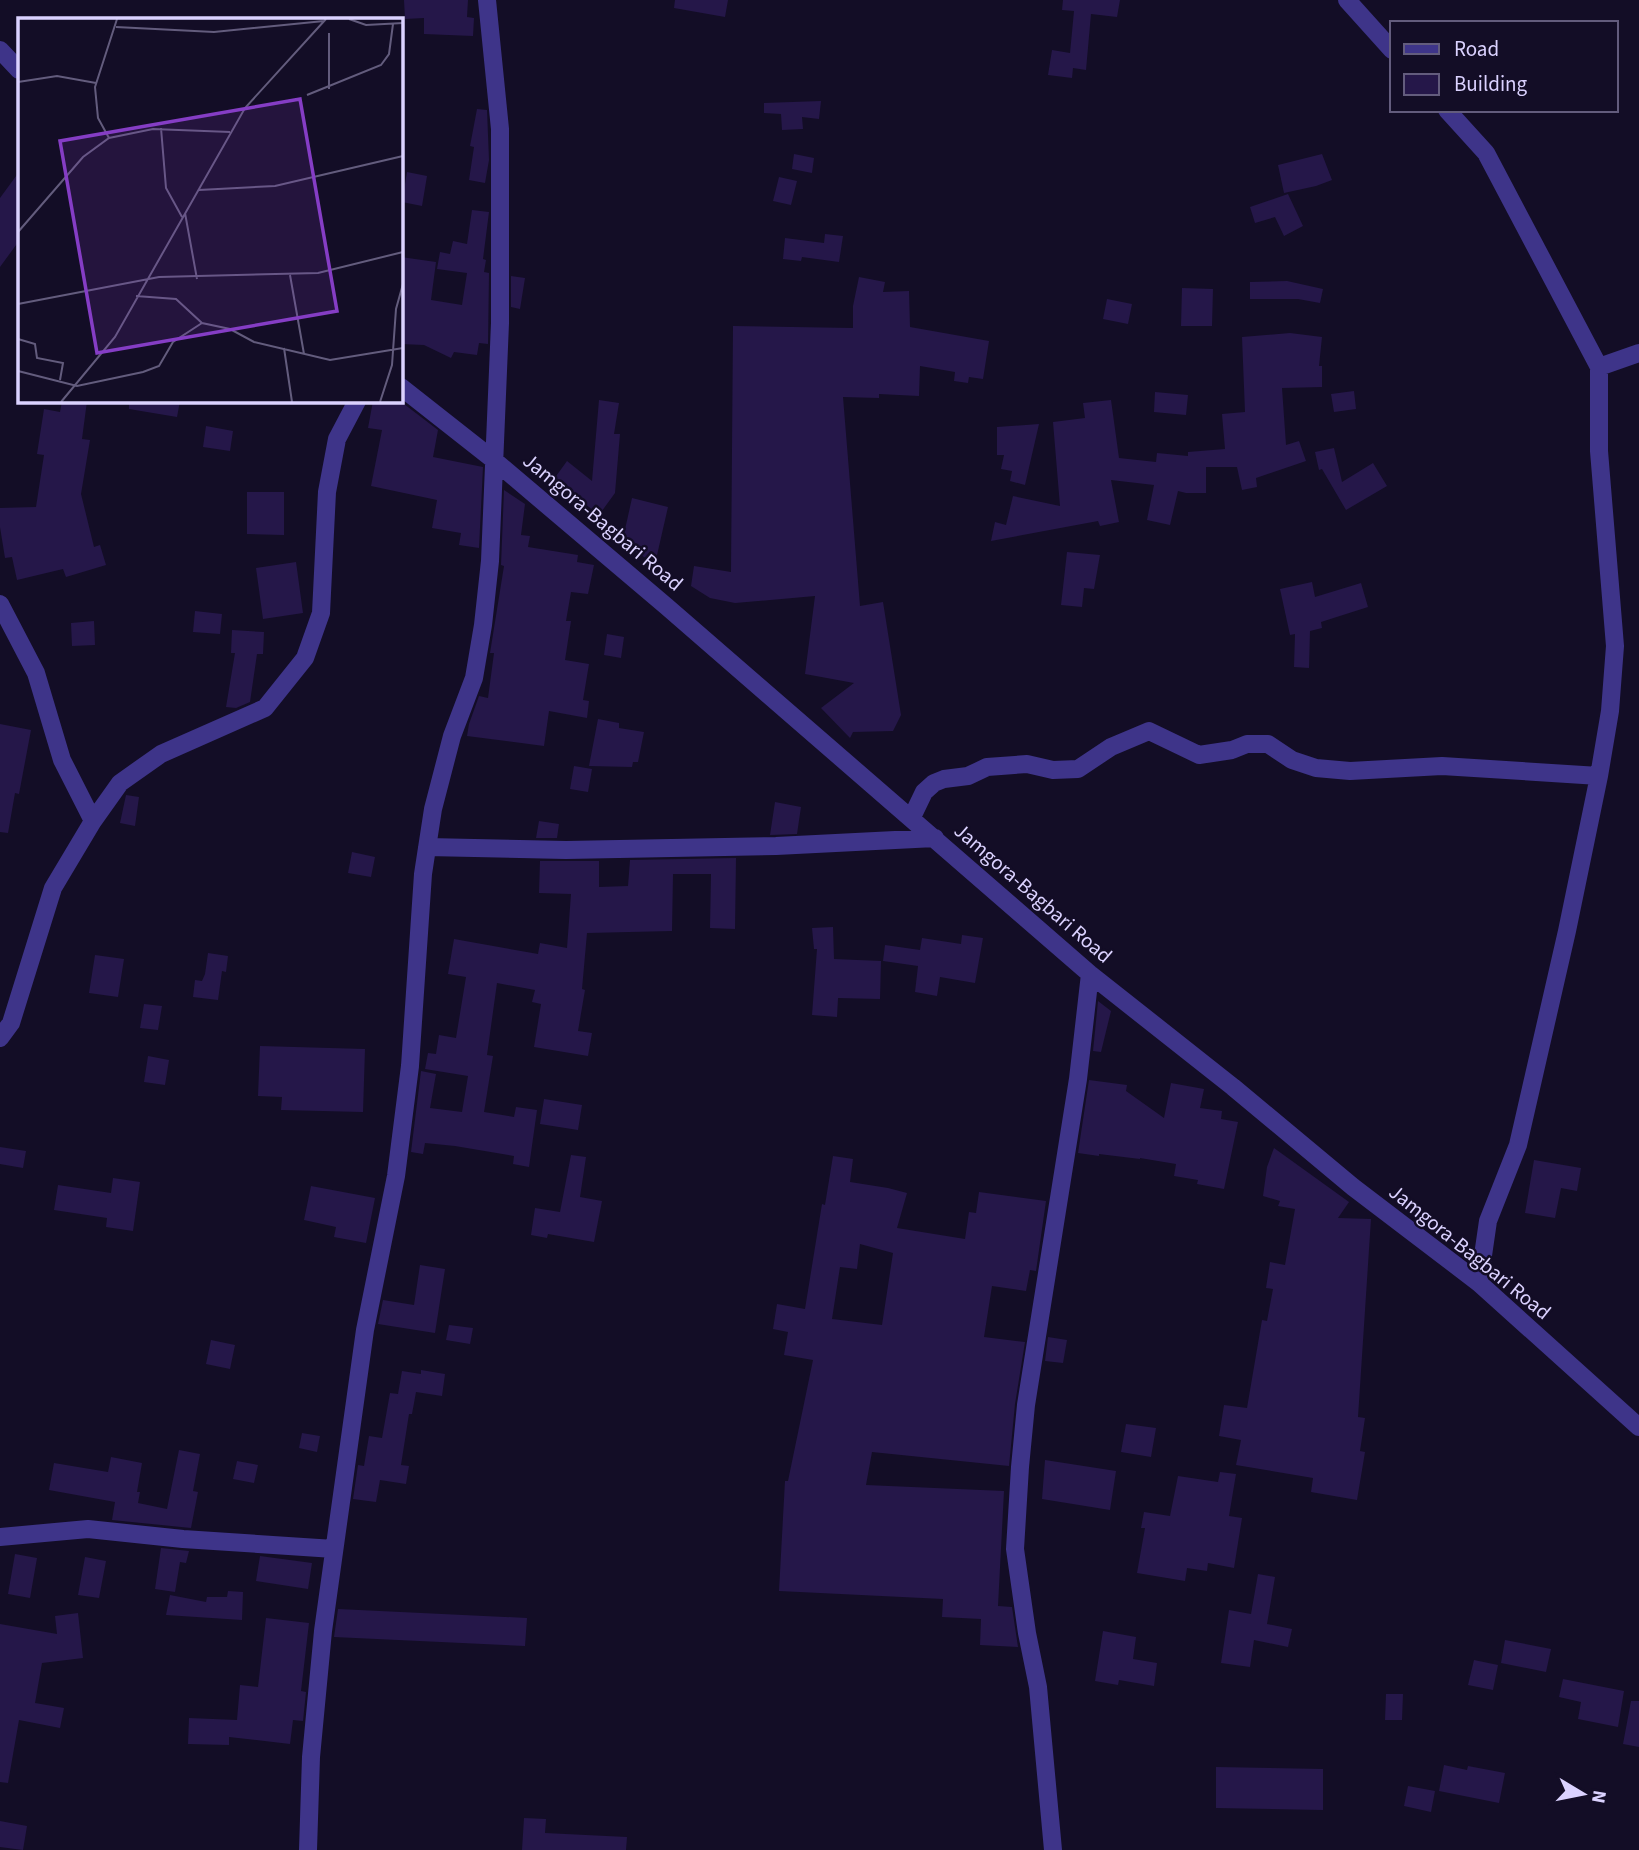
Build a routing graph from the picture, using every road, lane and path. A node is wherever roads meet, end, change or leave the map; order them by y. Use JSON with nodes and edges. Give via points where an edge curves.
{"nodes":[{"id":1,"x":487,"y":0,"type":"edge"},
{"id":2,"x":1347,"y":0,"type":"edge"},
{"id":3,"x":1390,"y":48,"type":"edge"},
{"id":4,"x":0,"y":50,"type":"edge"},
{"id":5,"x":18,"y":69,"type":"edge"},
{"id":6,"x":1449,"y":112,"type":"edge"},
{"id":7,"x":1639,"y":353,"type":"edge"},
{"id":8,"x":1600,"y":367,"type":"junction"},
{"id":9,"x":402,"y":388,"type":"edge"},
{"id":10,"x":356,"y":402,"type":"edge"},
{"id":11,"x":495,"y":461,"type":"junction"},
{"id":12,"x":0,"y":604,"type":"edge"},
{"id":13,"x":1599,"y":776,"type":"junction"},
{"id":14,"x":912,"y":817,"type":"junction"},
{"id":15,"x":93,"y":821,"type":"junction"},
{"id":16,"x":936,"y":838,"type":"junction"},
{"id":17,"x":427,"y":847,"type":"junction"},
{"id":18,"x":1090,"y":974,"type":"junction"},
{"id":19,"x":0,"y":1038,"type":"edge"},
{"id":20,"x":1479,"y":1283,"type":"junction"},
{"id":21,"x":1639,"y":1427,"type":"edge"},
{"id":22,"x":0,"y":1537,"type":"edge"},
{"id":23,"x":334,"y":1549,"type":"junction"},
{"id":24,"x":308,"y":1850,"type":"edge"},
{"id":25,"x":1053,"y":1850,"type":"edge"}],
"edges":[{"from":1,"to":11,"type":"street","via":[[500,129]]},
{"from":2,"to":3,"type":"street"},
{"from":4,"to":5,"type":"street"},
{"from":6,"to":8,"type":"street","via":[[1486,153]]},
{"from":7,"to":8,"type":"street"},
{"from":8,"to":13,"type":"street","via":[[1598,451],[1615,646]]},
{"from":9,"to":11,"type":"street","name":"Jamgora-Bagbari Road"},
{"from":10,"to":15,"type":"street","via":[[337,439],[327,492],[321,613],[305,658],[265,708],[161,754],[120,783]]},
{"from":11,"to":14,"type":"street","name":"Jamgora-Bagbari Road"},
{"from":11,"to":17,"type":"street","via":[[490,561],[474,678],[452,736]]},
{"from":12,"to":15,"type":"street","via":[[36,673],[62,760]]},
{"from":13,"to":14,"type":"street","via":[[1442,766],[1316,768],[1292,760],[1268,744],[1199,755],[1149,731],[1111,747],[1078,769],[1027,764],[987,767],[968,776],[944,779],[924,792]]},
{"from":13,"to":20,"type":"street","via":[[1521,1132],[1488,1221]]},
{"from":14,"to":16,"type":"street","name":"Jamgora-Bagbari Road"},
{"from":15,"to":19,"type":"street","via":[[53,888],[11,1023]]},
{"from":16,"to":17,"type":"street","via":[[566,850]]},
{"from":16,"to":18,"type":"street","name":"Jamgora-Bagbari Road"},
{"from":17,"to":23,"type":"street","via":[[398,1162],[365,1330]]},
{"from":18,"to":20,"type":"street","name":"Jamgora-Bagbari Road"},
{"from":18,"to":25,"type":"street","via":[[1078,1079],[1026,1405],[1015,1549],[1038,1686]]},
{"from":20,"to":21,"type":"street","name":"Jamgora-Bagbari Road"},
{"from":22,"to":23,"type":"street","via":[[88,1529]]},
{"from":23,"to":24,"type":"street","via":[[311,1756]]}]}
